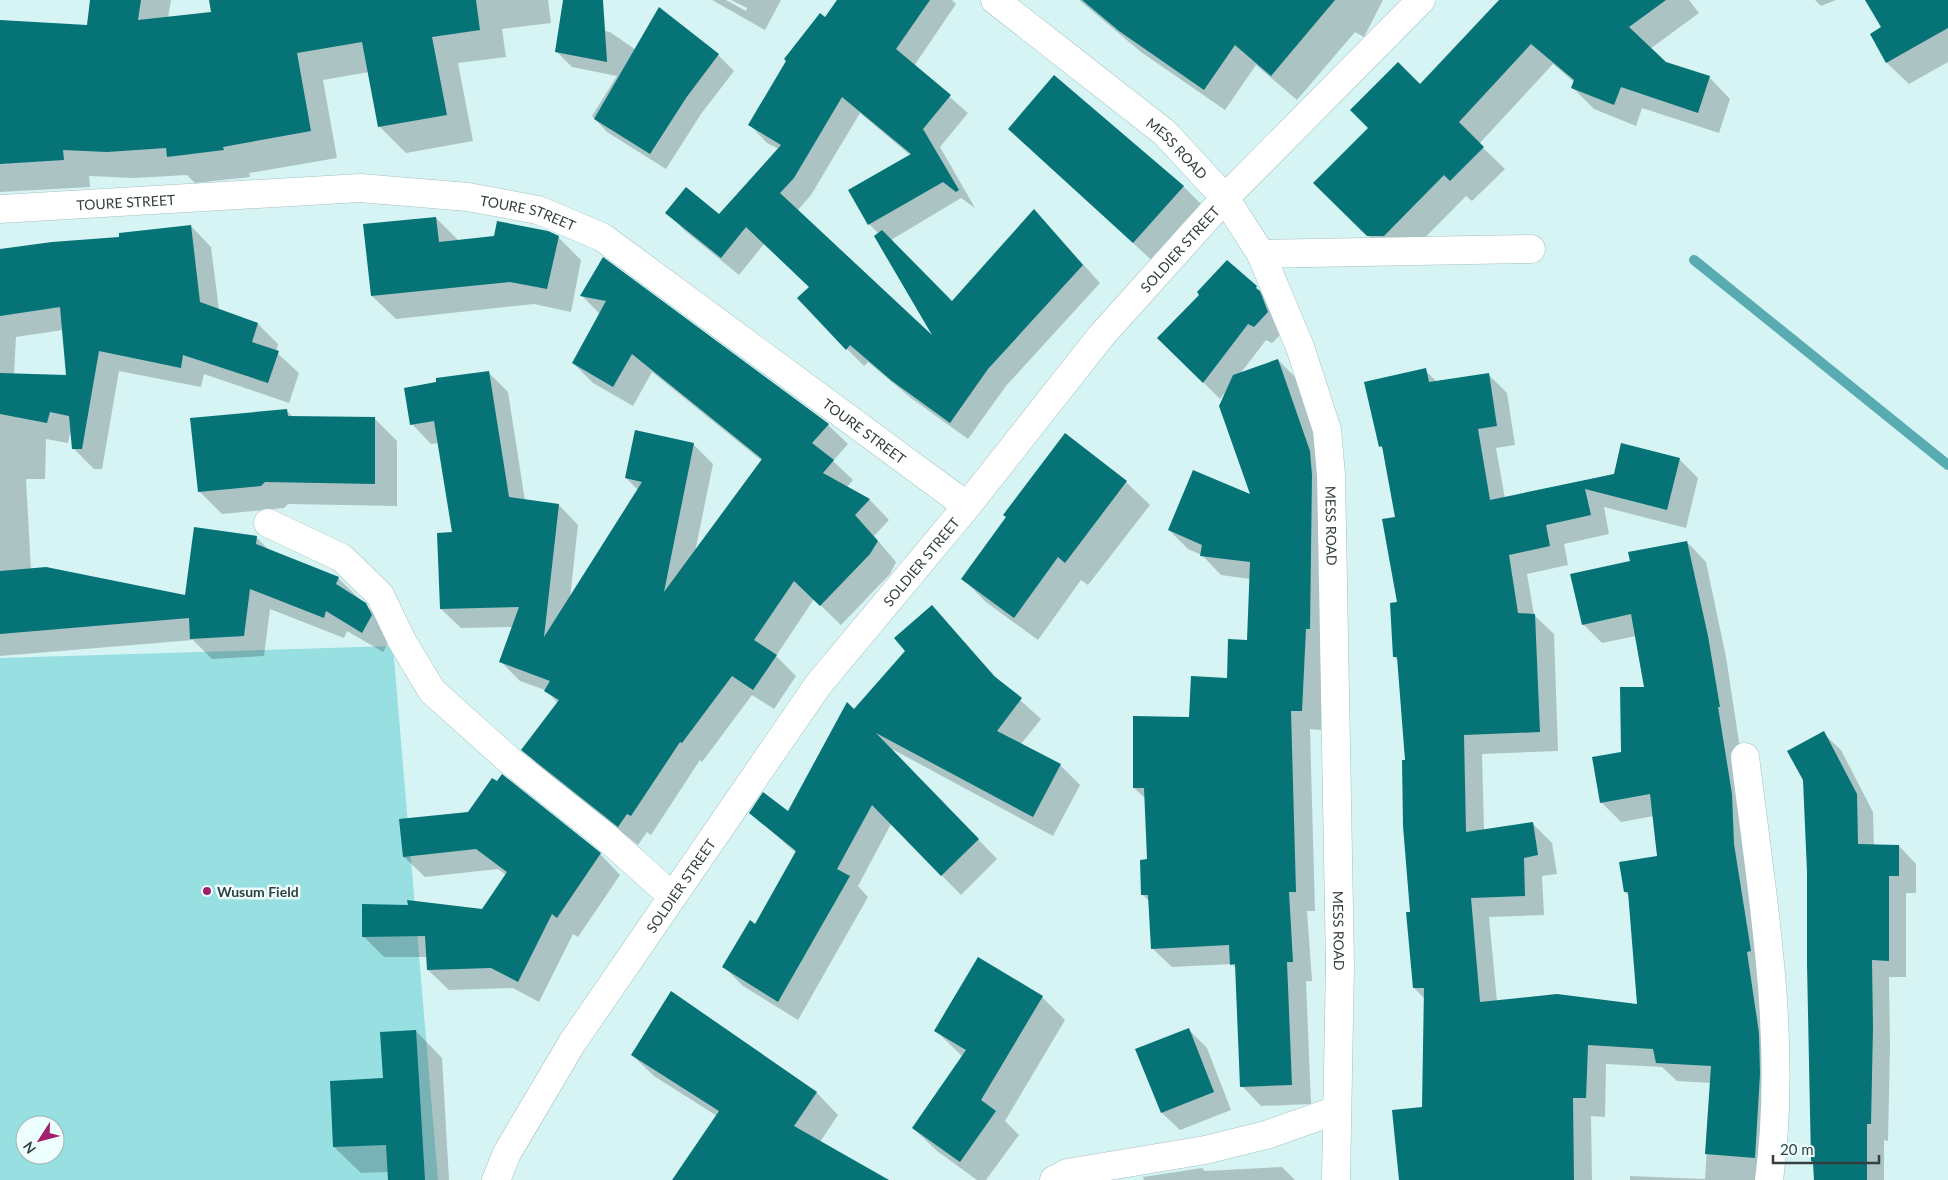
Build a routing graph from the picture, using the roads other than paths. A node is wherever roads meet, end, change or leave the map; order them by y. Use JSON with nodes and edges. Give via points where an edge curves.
{"nodes":[{"id":1,"x":995,"y":0,"type":"edge"},
{"id":2,"x":1421,"y":0,"type":"edge"},
{"id":3,"x":1225,"y":198,"type":"junction"},
{"id":4,"x":0,"y":209,"type":"edge"},
{"id":5,"x":1531,"y":249,"type":"dead end"},
{"id":6,"x":1262,"y":254,"type":"junction"},
{"id":7,"x":967,"y":506,"type":"junction"},
{"id":8,"x":268,"y":523,"type":"dead end"},
{"id":9,"x":1744,"y":757,"type":"dead end"},
{"id":10,"x":672,"y":896,"type":"junction"},
{"id":11,"x":1337,"y":1110,"type":"junction"},
{"id":12,"x":496,"y":1180,"type":"edge"},
{"id":13,"x":1054,"y":1180,"type":"edge"},
{"id":14,"x":1336,"y":1180,"type":"edge"},
{"id":15,"x":1769,"y":1180,"type":"edge"}],
"edges":[{"from":1,"to":3,"type":"street","name":"MESS ROAD","via":[[1165,133]]},
{"from":2,"to":3,"type":"street","name":"SOLDIER STREET"},
{"from":3,"to":6,"type":"street","name":"MESS ROAD"},
{"from":3,"to":7,"type":"street","name":"SOLDIER STREET","via":[[1101,336]]},
{"from":4,"to":7,"type":"street","name":"TOURE STREET","via":[[360,188],[468,196],[538,210],[602,237]]},
{"from":5,"to":6,"type":"street"},
{"from":6,"to":11,"type":"street","name":"MESS ROAD","via":[[1300,347],[1318,402],[1326,430],[1330,466],[1340,964]]},
{"from":7,"to":10,"type":"street","name":"SOLDIER STREET","via":[[818,685]]},
{"from":8,"to":10,"type":"street","via":[[342,558],[380,595],[432,691],[508,760],[606,837]]},
{"from":9,"to":15,"type":"street","via":[[1769,959],[1775,1137]]},
{"from":10,"to":12,"type":"street","name":"SOLDIER STREET","via":[[572,1044],[507,1153]]},
{"from":11,"to":13,"type":"street","via":[[1266,1135],[1205,1150],[1067,1173]]},
{"from":11,"to":14,"type":"street","name":"MESS ROAD"}]}
